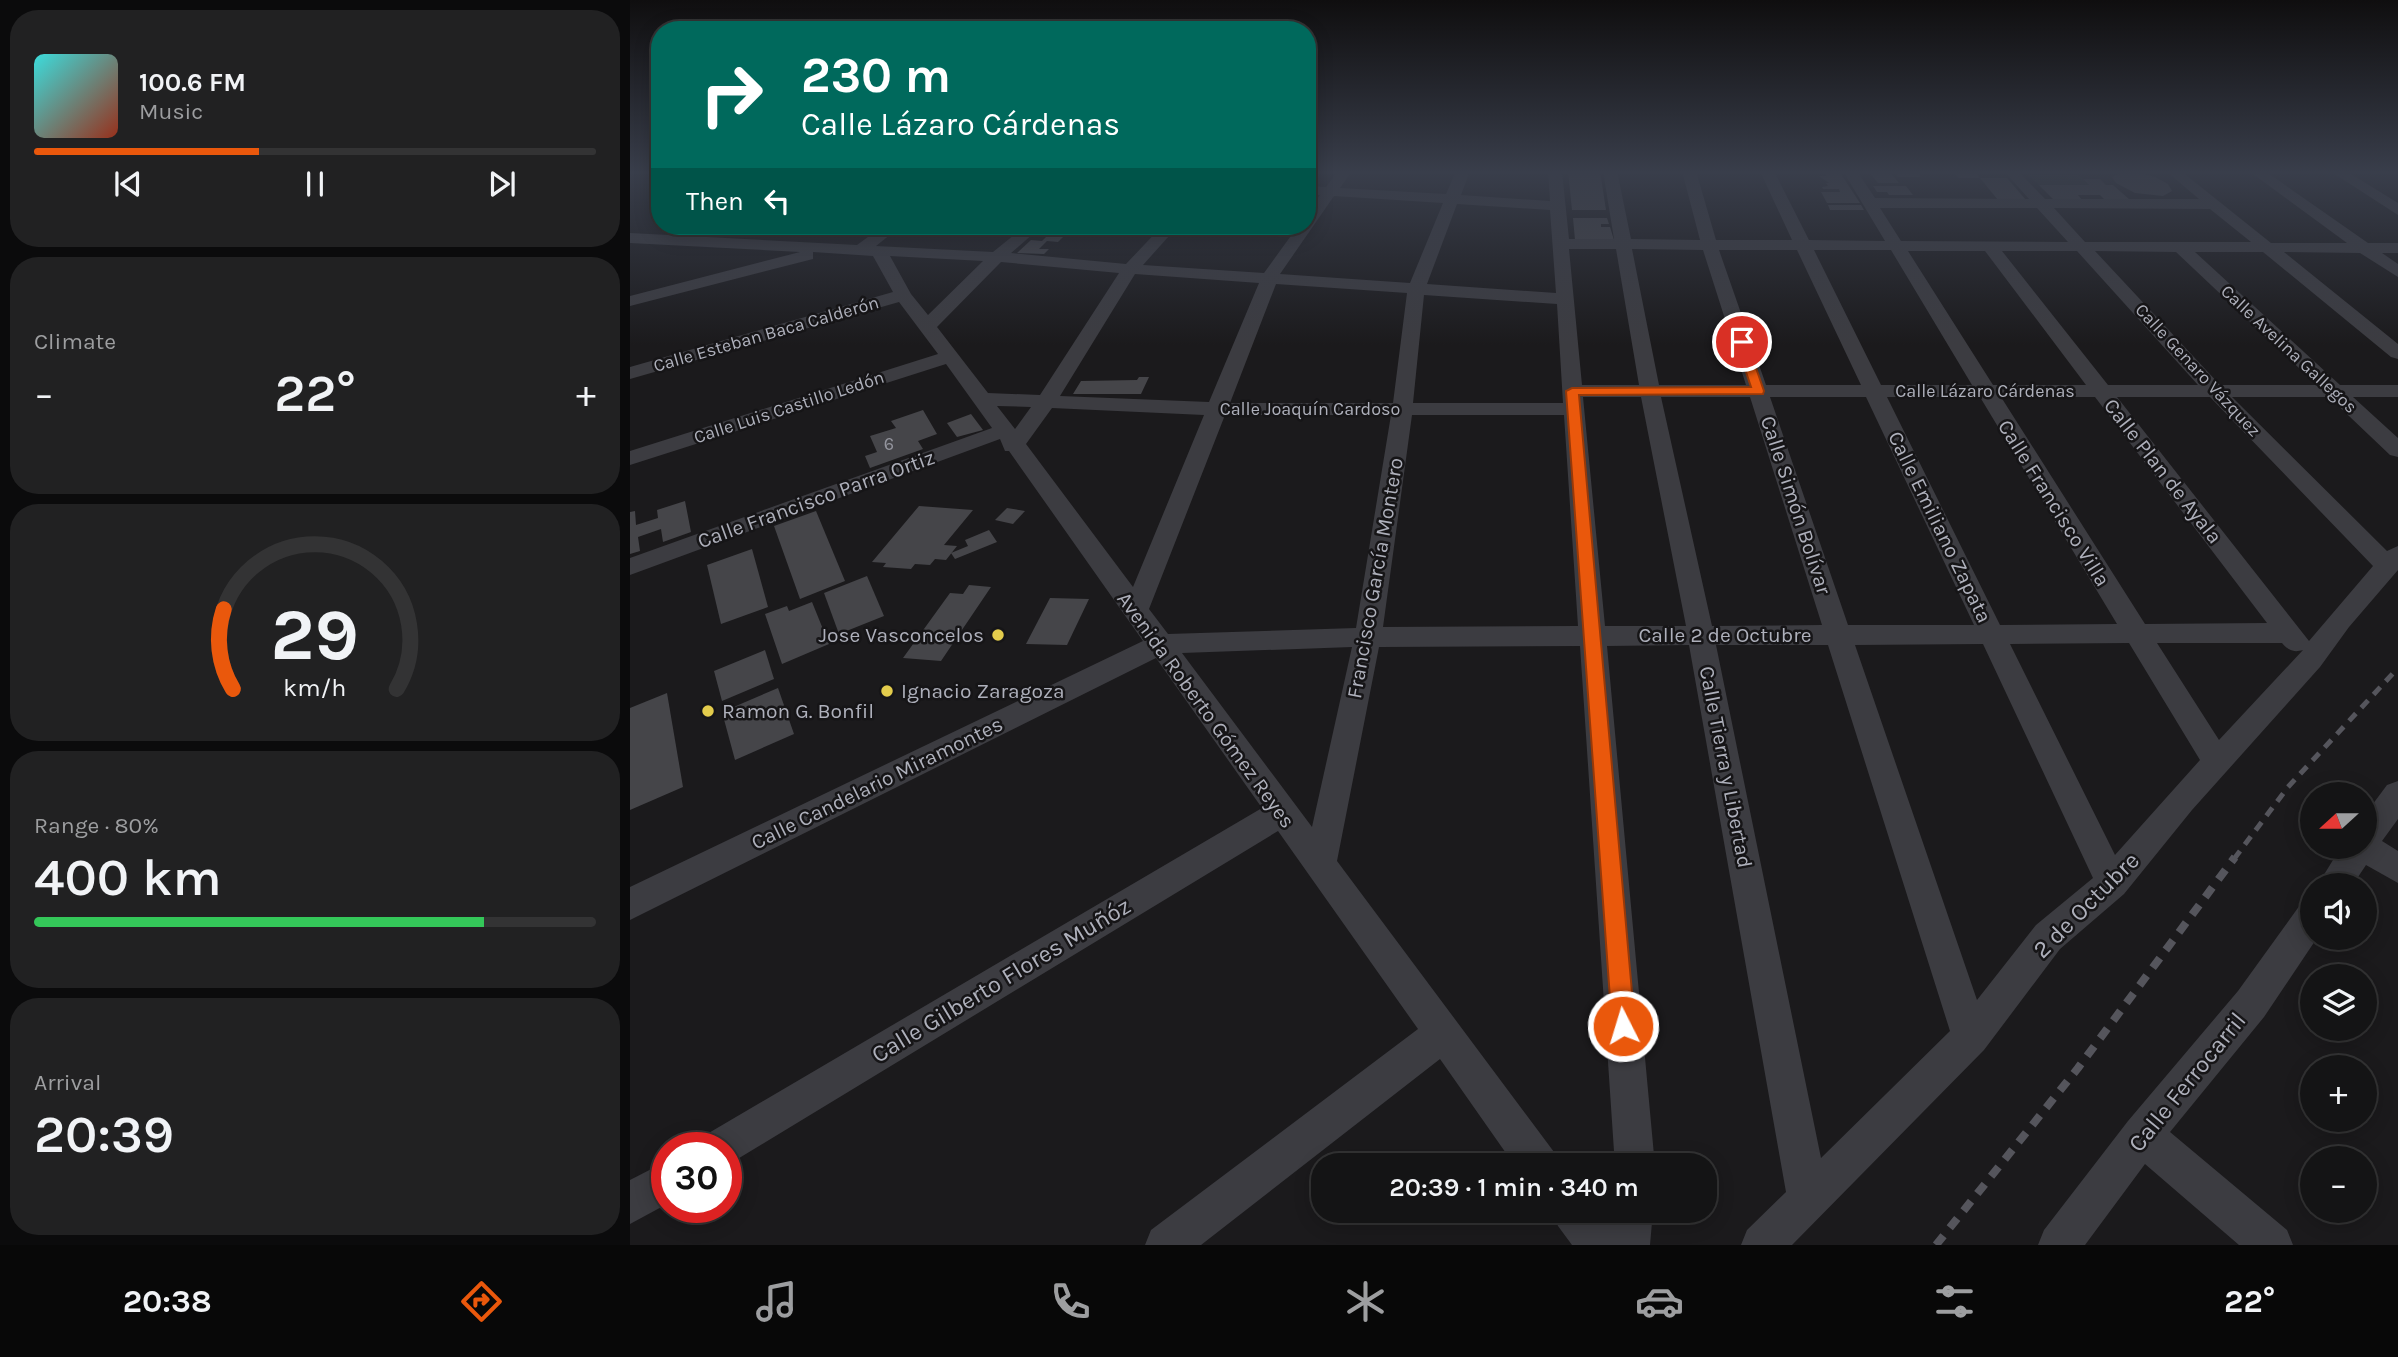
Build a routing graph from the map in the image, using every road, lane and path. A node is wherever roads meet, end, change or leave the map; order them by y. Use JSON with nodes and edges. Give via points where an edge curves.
{"nodes":[{"id":1,"x":1440,"y":229,"type":"edge"},
{"id":2,"x":1559,"y":229,"type":"edge"},
{"id":3,"x":1620,"y":229,"type":"edge"},
{"id":4,"x":1705,"y":229,"type":"edge"},
{"id":5,"x":1795,"y":229,"type":"edge"},
{"id":6,"x":1888,"y":229,"type":"edge"},
{"id":7,"x":2066,"y":229,"type":"edge"},
{"id":8,"x":2246,"y":229,"type":"edge"},
{"id":9,"x":2337,"y":229,"type":"edge"},
{"id":10,"x":884,"y":235,"type":"edge"},
{"id":11,"x":1023,"y":235,"type":"edge"},
{"id":12,"x":1162,"y":235,"type":"edge"},
{"id":13,"x":1300,"y":235,"type":"edge"},
{"id":14,"x":632,"y":238,"type":"edge"},
{"id":15,"x":1623,"y":243,"type":"junction"},
{"id":16,"x":1709,"y":243,"type":"junction"},
{"id":17,"x":1896,"y":243,"type":"junction"},
{"id":18,"x":1560,"y":244,"type":"junction"},
{"id":19,"x":1802,"y":244,"type":"junction"},
{"id":20,"x":1990,"y":247,"type":"junction"},
{"id":21,"x":2083,"y":247,"type":"junction"},
{"id":22,"x":2180,"y":247,"type":"junction"},
{"id":23,"x":2269,"y":247,"type":"junction"},
{"id":24,"x":833,"y":248,"type":"junction"},
{"id":25,"x":2364,"y":248,"type":"junction"},
{"id":26,"x":2398,"y":248,"type":"edge"},
{"id":27,"x":869,"y":250,"type":"junction"},
{"id":28,"x":997,"y":257,"type":"junction"},
{"id":29,"x":1130,"y":269,"type":"junction"},
{"id":30,"x":2398,"y":272,"type":"edge"},
{"id":31,"x":1270,"y":277,"type":"junction"},
{"id":32,"x":1416,"y":289,"type":"junction"},
{"id":33,"x":903,"y":295,"type":"junction"},
{"id":34,"x":1564,"y":299,"type":"junction"},
{"id":35,"x":630,"y":301,"type":"edge"},
{"id":36,"x":926,"y":327,"type":"junction"},
{"id":37,"x":2398,"y":353,"type":"edge"},
{"id":38,"x":948,"y":357,"type":"junction"},
{"id":39,"x":630,"y":373,"type":"edge"},
{"id":40,"x":1650,"y":391,"type":"junction"},
{"id":41,"x":1758,"y":391,"type":"junction"},
{"id":42,"x":1874,"y":391,"type":"junction"},
{"id":43,"x":1985,"y":391,"type":"junction"},
{"id":44,"x":2101,"y":391,"type":"junction"},
{"id":45,"x":2215,"y":391,"type":"junction"},
{"id":46,"x":2334,"y":391,"type":"junction"},
{"id":47,"x":2398,"y":391,"type":"edge"},
{"id":48,"x":982,"y":399,"type":"junction"},
{"id":49,"x":1573,"y":400,"type":"junction"},
{"id":50,"x":1046,"y":402,"type":"junction"},
{"id":51,"x":1218,"y":409,"type":"junction"},
{"id":52,"x":1402,"y":410,"type":"junction"},
{"id":53,"x":1008,"y":439,"type":"junction"},
{"id":54,"x":2398,"y":450,"type":"edge"},
{"id":55,"x":630,"y":458,"type":"edge"},
{"id":56,"x":2393,"y":560,"type":"edge"},
{"id":57,"x":630,"y":566,"type":"edge"},
{"id":58,"x":1135,"y":612,"type":"junction"},
{"id":59,"x":2289,"y":633,"type":"junction"},
{"id":60,"x":1992,"y":634,"type":"junction"},
{"id":61,"x":2136,"y":634,"type":"junction"},
{"id":62,"x":1838,"y":635,"type":"junction"},
{"id":63,"x":1591,"y":636,"type":"junction"},
{"id":64,"x":1700,"y":636,"type":"junction"},
{"id":65,"x":1368,"y":637,"type":"junction"},
{"id":66,"x":1161,"y":645,"type":"junction"},
{"id":67,"x":2310,"y":660,"type":"junction"},
{"id":68,"x":2217,"y":763,"type":"junction"},
{"id":69,"x":2398,"y":794,"type":"edge"},
{"id":70,"x":1281,"y":813,"type":"junction"},
{"id":71,"x":2377,"y":823,"type":"edge"},
{"id":72,"x":2377,"y":856,"type":"edge"},
{"id":73,"x":1320,"y":865,"type":"junction"},
{"id":74,"x":2398,"y":868,"type":"edge"},
{"id":75,"x":2112,"y":883,"type":"junction"},
{"id":76,"x":630,"y":904,"type":"edge"},
{"id":77,"x":2300,"y":933,"type":"edge"},
{"id":78,"x":1443,"y":1033,"type":"junction"},
{"id":79,"x":1971,"y":1037,"type":"junction"},
{"id":80,"x":742,"y":1135,"type":"edge"},
{"id":81,"x":2142,"y":1135,"type":"junction"},
{"id":82,"x":1531,"y":1153,"type":"edge"},
{"id":83,"x":1634,"y":1153,"type":"edge"},
{"id":84,"x":651,"y":1191,"type":"edge"},
{"id":85,"x":1808,"y":1198,"type":"junction"},
{"id":86,"x":630,"y":1203,"type":"edge"},
{"id":87,"x":1582,"y":1223,"type":"edge"},
{"id":88,"x":1631,"y":1223,"type":"edge"},
{"id":89,"x":1166,"y":1245,"type":"edge"},
{"id":90,"x":1598,"y":1245,"type":"edge"},
{"id":91,"x":1629,"y":1245,"type":"edge"},
{"id":92,"x":1762,"y":1245,"type":"edge"},
{"id":93,"x":2059,"y":1245,"type":"edge"},
{"id":94,"x":2272,"y":1245,"type":"edge"}],
"edges":[{"from":1,"to":32,"type":"street","name":"Francisco García Montero"},
{"from":2,"to":18,"type":"street"},
{"from":3,"to":15,"type":"street","name":"Calle Tierra y Libertad"},
{"from":4,"to":16,"type":"street","name":"Calle Simón Bolívar"},
{"from":5,"to":19,"type":"street","name":"Calle Emiliano Zapata"},
{"from":6,"to":17,"type":"street","name":"Calle Francisco Villa"},
{"from":7,"to":21,"type":"street","name":"Calle Genaro Vázquez"},
{"from":8,"to":23,"type":"street"},
{"from":9,"to":25,"type":"street"},
{"from":10,"to":27,"type":"street"},
{"from":11,"to":28,"type":"street"},
{"from":12,"to":29,"type":"street"},
{"from":13,"to":31,"type":"street"},
{"from":14,"to":24,"type":"street"},
{"from":15,"to":16,"type":"street"},
{"from":15,"to":18,"type":"street"},
{"from":15,"to":40,"type":"street","name":"Calle Tierra y Libertad"},
{"from":16,"to":19,"type":"street"},
{"from":16,"to":41,"type":"street","name":"Calle Simón Bolívar"},
{"from":17,"to":19,"type":"street"},
{"from":17,"to":20,"type":"street"},
{"from":17,"to":43,"type":"street","name":"Calle Francisco Villa"},
{"from":18,"to":34,"type":"street"},
{"from":19,"to":42,"type":"street","name":"Calle Emiliano Zapata"},
{"from":20,"to":21,"type":"street"},
{"from":20,"to":44,"type":"street","name":"Calle Plan de Ayala"},
{"from":21,"to":22,"type":"street"},
{"from":21,"to":45,"type":"street","name":"Calle Genaro Vázquez"},
{"from":22,"to":23,"type":"street"},
{"from":22,"to":46,"type":"street","name":"Calle Avelina Gallegos"},
{"from":23,"to":25,"type":"street"},
{"from":23,"to":37,"type":"street"},
{"from":24,"to":27,"type":"street"},
{"from":24,"to":35,"type":"street"},
{"from":25,"to":26,"type":"street"},
{"from":25,"to":30,"type":"street"},
{"from":27,"to":28,"type":"street"},
{"from":27,"to":33,"type":"street","name":"Avenida Roberto Gómez Reyes"},
{"from":28,"to":29,"type":"street"},
{"from":28,"to":36,"type":"street"},
{"from":29,"to":31,"type":"street"},
{"from":29,"to":50,"type":"street"},
{"from":31,"to":32,"type":"street"},
{"from":31,"to":51,"type":"street"},
{"from":32,"to":34,"type":"street"},
{"from":32,"to":52,"type":"street","name":"Francisco García Montero"},
{"from":33,"to":36,"type":"street","name":"Avenida Roberto Gómez Reyes"},
{"from":33,"to":39,"type":"street","name":"Calle Esteban Baca Calderón"},
{"from":34,"to":49,"type":"street"},
{"from":36,"to":38,"type":"street","name":"Avenida Roberto Gómez Reyes"},
{"from":38,"to":48,"type":"street","name":"Avenida Roberto Gómez Reyes"},
{"from":38,"to":55,"type":"street","name":"Calle Luis Castillo Ledón"},
{"from":40,"to":41,"type":"street","name":"Calle Lázaro Cárdenas"},
{"from":40,"to":49,"type":"street","name":"Calle Lázaro Cárdenas"},
{"from":40,"to":64,"type":"street","name":"Calle Tierra y Libertad"},
{"from":41,"to":42,"type":"street","name":"Calle Lázaro Cárdenas"},
{"from":41,"to":62,"type":"street","name":"Calle Simón Bolívar"},
{"from":42,"to":43,"type":"street","name":"Calle Lázaro Cárdenas"},
{"from":42,"to":60,"type":"street","name":"Calle Emiliano Zapata"},
{"from":43,"to":44,"type":"street","name":"Calle Lázaro Cárdenas"},
{"from":43,"to":61,"type":"street","name":"Calle Francisco Villa"},
{"from":44,"to":45,"type":"street","name":"Calle Lázaro Cárdenas"},
{"from":44,"to":59,"type":"street","name":"Calle Plan de Ayala"},
{"from":45,"to":46,"type":"street","name":"Calle Lázaro Cárdenas"},
{"from":45,"to":56,"type":"street","name":"Calle Genaro Vázquez"},
{"from":46,"to":47,"type":"street","name":"Calle Lázaro Cárdenas"},
{"from":46,"to":54,"type":"street","name":"Calle Avelina Gallegos"},
{"from":48,"to":50,"type":"street","name":"Calle Joaquín Cardoso"},
{"from":48,"to":53,"type":"street","name":"Avenida Roberto Gómez Reyes"},
{"from":49,"to":52,"type":"street","name":"Calle Joaquín Cardoso"},
{"from":49,"to":63,"type":"street"},
{"from":50,"to":51,"type":"street","name":"Calle Joaquín Cardoso"},
{"from":50,"to":53,"type":"street"},
{"from":51,"to":52,"type":"street","name":"Calle Joaquín Cardoso"},
{"from":51,"to":58,"type":"street"},
{"from":52,"to":65,"type":"street","name":"Francisco García Montero"},
{"from":53,"to":57,"type":"street","name":"Calle Francisco Parra Ortiz"},
{"from":53,"to":58,"type":"street","name":"Avenida Roberto Gómez Reyes"},
{"from":56,"to":67,"type":"street","name":"2 de Octubre"},
{"from":58,"to":66,"type":"street","name":"Avenida Roberto Gómez Reyes"},
{"from":59,"to":61,"type":"street","name":"Calle 2 de Octubre"},
{"from":59,"to":67,"type":"street","name":"Calle Plan de Ayala"},
{"from":60,"to":61,"type":"street","name":"Calle 2 de Octubre"},
{"from":60,"to":62,"type":"street","name":"Calle 2 de Octubre"},
{"from":60,"to":75,"type":"street","name":"Calle Emiliano Zapata"},
{"from":61,"to":68,"type":"street","name":"Calle Francisco Villa"},
{"from":62,"to":64,"type":"street","name":"Calle 2 de Octubre"},
{"from":62,"to":79,"type":"street","name":"Calle Simón Bolívar"},
{"from":63,"to":64,"type":"street","name":"Calle 2 de Octubre"},
{"from":63,"to":65,"type":"street","name":"Calle 2 de Octubre"},
{"from":63,"to":83,"type":"street"},
{"from":64,"to":85,"type":"street","name":"Calle Tierra y Libertad"},
{"from":65,"to":66,"type":"street","name":"Calle 2 de Octubre"},
{"from":65,"to":73,"type":"street","name":"Francisco García Montero"},
{"from":66,"to":70,"type":"street","name":"Avenida Roberto Gómez Reyes"},
{"from":66,"to":76,"type":"street","name":"Calle Candelario Miramontes"},
{"from":67,"to":68,"type":"street","name":"2 de Octubre"},
{"from":68,"to":75,"type":"street","name":"2 de Octubre"},
{"from":69,"to":71,"type":"street"},
{"from":70,"to":73,"type":"street","name":"Avenida Roberto Gómez Reyes"},
{"from":70,"to":80,"type":"street","name":"Calle Gilberto Flores Muñóz"},
{"from":72,"to":74,"type":"street"},
{"from":73,"to":78,"type":"street","name":"Avenida Roberto Gómez Reyes"},
{"from":75,"to":79,"type":"street","name":"2 de Octubre","via":[[2048,937]]},
{"from":77,"to":81,"type":"street","name":"Calle Ferrocarril","via":[[2251,1004]]},
{"from":78,"to":82,"type":"street","name":"Avenida Roberto Gómez Reyes"},
{"from":78,"to":89,"type":"street"},
{"from":79,"to":85,"type":"street","name":"2 de Octubre"},
{"from":81,"to":93,"type":"street","name":"Calle Ferrocarril"},
{"from":81,"to":94,"type":"street"},
{"from":84,"to":86,"type":"street"},
{"from":85,"to":92,"type":"street","name":"2 de Octubre"},
{"from":87,"to":90,"type":"street"},
{"from":88,"to":91,"type":"street"}]}
